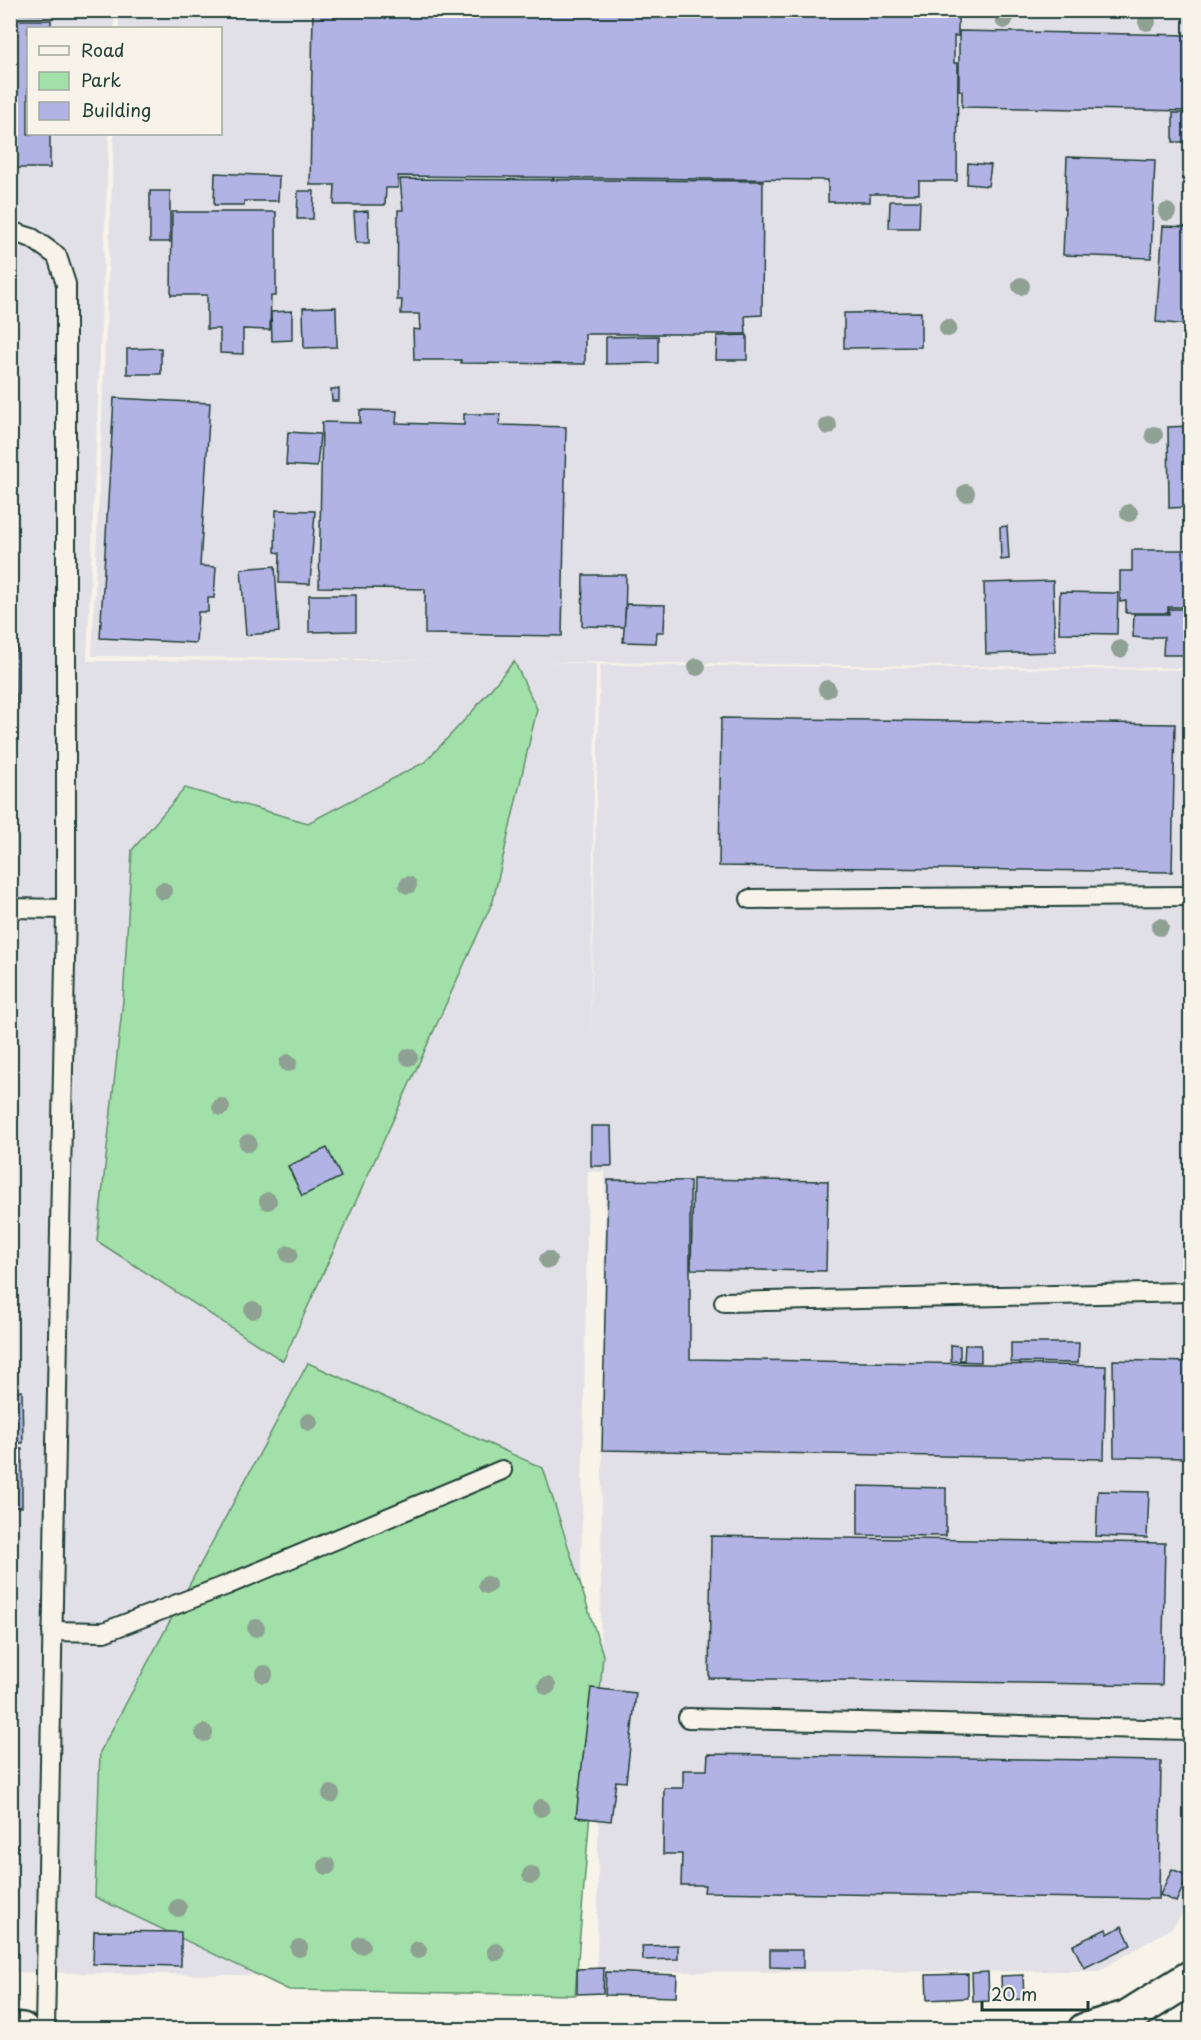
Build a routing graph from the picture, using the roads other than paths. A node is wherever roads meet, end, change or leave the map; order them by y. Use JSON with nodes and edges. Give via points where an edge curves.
{"nodes":[{"id":1,"x":10,"y":231,"type":"edge"},
{"id":2,"x":1191,"y":896,"type":"edge"},
{"id":3,"x":750,"y":900,"type":"dead end"},
{"id":4,"x":10,"y":908,"type":"edge"},
{"id":5,"x":66,"y":909,"type":"junction"},
{"id":6,"x":1191,"y":1292,"type":"edge"},
{"id":7,"x":724,"y":1302,"type":"dead end"},
{"id":8,"x":502,"y":1470,"type":"dead end"},
{"id":9,"x":52,"y":1631,"type":"junction"},
{"id":10,"x":688,"y":1718,"type":"dead end"},
{"id":11,"x":1191,"y":1730,"type":"edge"},
{"id":12,"x":1191,"y":1978,"type":"edge"},
{"id":13,"x":10,"y":2029,"type":"edge"},
{"id":14,"x":22,"y":2030,"type":"edge"},
{"id":15,"x":45,"y":2030,"type":"edge"},
{"id":16,"x":1085,"y":2030,"type":"edge"}],
"edges":[{"from":1,"to":5,"type":"lane","via":[[32,238],[57,256],[66,284]]},
{"from":2,"to":3,"type":"lane"},
{"from":4,"to":5,"type":"lane"},
{"from":5,"to":9,"type":"lane"},
{"from":6,"to":7,"type":"lane"},
{"from":8,"to":9,"type":"lane","via":[[104,1632]]},
{"from":9,"to":15,"type":"lane"},
{"from":10,"to":11,"type":"lane"},
{"from":12,"to":16,"type":"street","via":[[1126,2018]]},
{"from":13,"to":14,"type":"street"}]}
